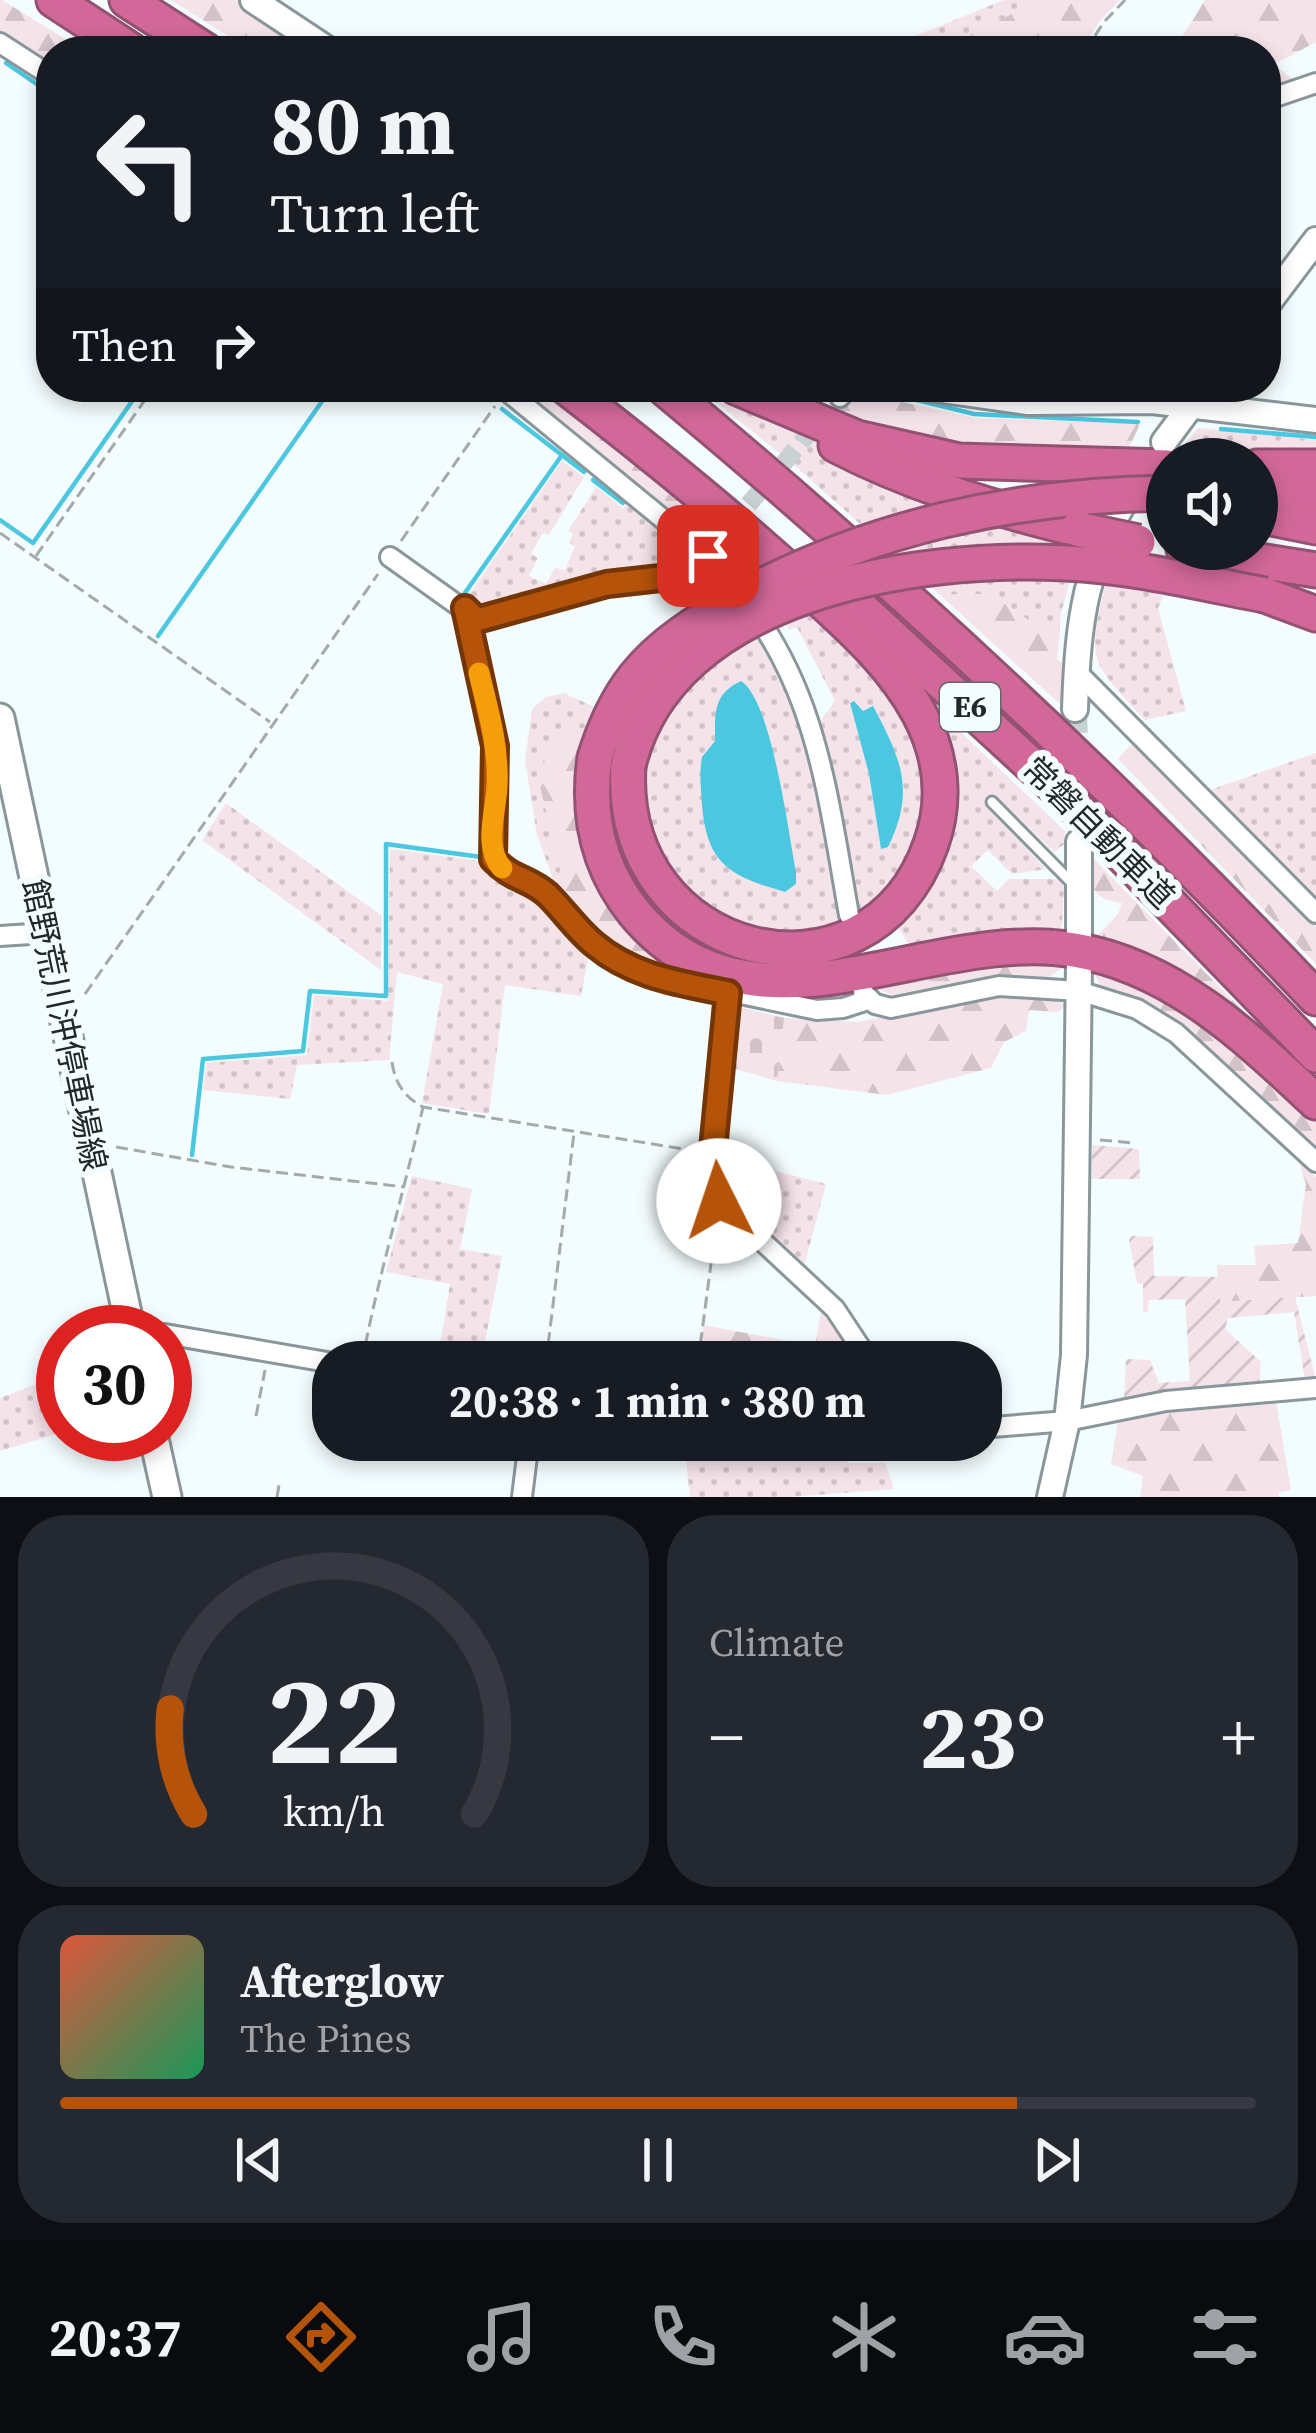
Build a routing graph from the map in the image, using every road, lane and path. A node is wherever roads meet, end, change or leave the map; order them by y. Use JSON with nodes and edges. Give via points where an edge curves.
{"nodes":[{"id":1,"x":54,"y":0,"type":"edge"},
{"id":2,"x":127,"y":0,"type":"edge"},
{"id":3,"x":253,"y":0,"type":"edge"},
{"id":4,"x":1125,"y":0,"type":"edge"},
{"id":5,"x":109,"y":36,"type":"edge"},
{"id":6,"x":183,"y":36,"type":"edge"},
{"id":7,"x":307,"y":36,"type":"edge"},
{"id":8,"x":1095,"y":36,"type":"edge"},
{"id":9,"x":0,"y":43,"type":"edge"},
{"id":10,"x":36,"y":66,"type":"edge"},
{"id":11,"x":1316,"y":83,"type":"edge"},
{"id":12,"x":1281,"y":95,"type":"edge"},
{"id":13,"x":1316,"y":240,"type":"edge"},
{"id":14,"x":1281,"y":286,"type":"edge"},
{"id":15,"x":143,"y":402,"type":"edge"},
{"id":16,"x":520,"y":402,"type":"edge"},
{"id":17,"x":585,"y":402,"type":"edge"},
{"id":18,"x":617,"y":402,"type":"edge"},
{"id":19,"x":681,"y":402,"type":"edge"},
{"id":20,"x":760,"y":402,"type":"edge"},
{"id":21,"x":772,"y":402,"type":"edge"},
{"id":22,"x":1195,"y":402,"type":"edge"},
{"id":23,"x":1228,"y":402,"type":"edge"},
{"id":24,"x":1316,"y":420,"type":"edge"},
{"id":25,"x":1179,"y":438,"type":"edge"},
{"id":26,"x":1278,"y":466,"type":"edge"},
{"id":27,"x":1316,"y":466,"type":"edge"},
{"id":28,"x":1146,"y":475,"type":"edge"},
{"id":29,"x":1146,"y":480,"type":"edge"},
{"id":30,"x":1146,"y":490,"type":"edge"},
{"id":31,"x":1278,"y":497,"type":"edge"},
{"id":32,"x":1316,"y":498,"type":"edge"},
{"id":33,"x":1278,"y":519,"type":"edge"},
{"id":34,"x":1316,"y":526,"type":"edge"},
{"id":35,"x":0,"y":533,"type":"edge"},
{"id":36,"x":720,"y":538,"type":"tunnel mouth"},
{"id":37,"x":1146,"y":543,"type":"edge"},
{"id":38,"x":708,"y":556,"type":"junction"},
{"id":39,"x":34,"y":557,"type":"junction"},
{"id":40,"x":390,"y":557,"type":"dead end"},
{"id":41,"x":1278,"y":564,"type":"edge"},
{"id":42,"x":1316,"y":570,"type":"edge"},
{"id":43,"x":465,"y":608,"type":"junction"},
{"id":44,"x":1316,"y":610,"type":"edge"},
{"id":45,"x":1076,"y":671,"type":"junction"},
{"id":46,"x":1075,"y":709,"type":"tunnel mouth"},
{"id":47,"x":0,"y":718,"type":"edge"},
{"id":48,"x":612,"y":762,"type":"junction"},
{"id":49,"x":992,"y":802,"type":"dead end"},
{"id":50,"x":1079,"y":842,"type":"tunnel mouth"},
{"id":51,"x":1079,"y":890,"type":"junction"},
{"id":52,"x":1316,"y":913,"type":"edge"},
{"id":53,"x":849,"y":915,"type":"dead end"},
{"id":54,"x":46,"y":933,"type":"junction"},
{"id":55,"x":0,"y":936,"type":"edge"},
{"id":56,"x":1079,"y":991,"type":"junction"},
{"id":57,"x":728,"y":993,"type":"junction"},
{"id":58,"x":1316,"y":998,"type":"edge"},
{"id":59,"x":64,"y":1022,"type":"junction"},
{"id":60,"x":1316,"y":1055,"type":"edge"},
{"id":61,"x":392,"y":1062,"type":"dead end"},
{"id":62,"x":1316,"y":1102,"type":"edge"},
{"id":63,"x":423,"y":1106,"type":"junction"},
{"id":64,"x":574,"y":1132,"type":"junction"},
{"id":65,"x":1076,"y":1138,"type":"junction"},
{"id":66,"x":90,"y":1143,"type":"junction"},
{"id":67,"x":1134,"y":1143,"type":"dead end"},
{"id":68,"x":713,"y":1154,"type":"junction"},
{"id":69,"x":1316,"y":1162,"type":"edge"},
{"id":70,"x":405,"y":1187,"type":"junction"},
{"id":71,"x":719,"y":1201,"type":"junction"},
{"id":72,"x":130,"y":1305,"type":"edge"},
{"id":73,"x":192,"y":1338,"type":"edge"},
{"id":74,"x":366,"y":1341,"type":"edge"},
{"id":75,"x":549,"y":1341,"type":"edge"},
{"id":76,"x":701,"y":1341,"type":"edge"},
{"id":77,"x":856,"y":1341,"type":"edge"},
{"id":78,"x":269,"y":1351,"type":"junction"},
{"id":79,"x":312,"y":1359,"type":"edge"},
{"id":80,"x":1316,"y":1388,"type":"edge"},
{"id":81,"x":256,"y":1415,"type":"dead end"},
{"id":82,"x":1067,"y":1421,"type":"junction"},
{"id":83,"x":1002,"y":1426,"type":"edge"},
{"id":84,"x":159,"y":1461,"type":"edge"},
{"id":85,"x":526,"y":1461,"type":"edge"},
{"id":86,"x":279,"y":1485,"type":"dead end"},
{"id":87,"x":167,"y":1497,"type":"edge"},
{"id":88,"x":277,"y":1497,"type":"edge"},
{"id":89,"x":522,"y":1497,"type":"edge"},
{"id":90,"x":1050,"y":1497,"type":"edge"}],
"edges":[{"from":1,"to":5,"type":"highway"},
{"from":2,"to":6,"type":"highway"},
{"from":3,"to":7,"type":"street"},
{"from":4,"to":8,"type":"path"},
{"from":9,"to":10,"type":"street"},
{"from":11,"to":12,"type":"street"},
{"from":13,"to":14,"type":"street"},
{"from":15,"to":39,"type":"path"},
{"from":16,"to":38,"type":"street"},
{"from":17,"to":48,"type":"highway","via":[[875,652],[930,736],[940,810],[928,853],[892,905],[840,939],[772,948],[726,937],[663,891],[640,852]]},
{"from":18,"to":60,"type":"highway","name":"常磐自動車道","number":"E6","via":[[952,690]]},
{"from":19,"to":58,"type":"highway","name":"常磐自動車道","number":"E6","via":[[985,666]]},
{"from":20,"to":37,"type":"highway","bridge":true,"via":[[901,477],[964,500]]},
{"from":21,"to":28,"type":"highway","via":[[857,438],[939,457]]},
{"from":22,"to":25,"type":"street"},
{"from":23,"to":24,"type":"street"},
{"from":26,"to":27,"type":"highway"},
{"from":29,"to":48,"type":"highway","bridge":true,"via":[[912,528],[752,591],[649,661],[611,715]]},
{"from":30,"to":45,"type":"street","via":[[1111,523],[1087,582]]},
{"from":31,"to":32,"type":"highway"},
{"from":33,"to":34,"type":"highway"},
{"from":35,"to":39,"type":"path"},
{"from":36,"to":38,"type":"street"},
{"from":38,"to":43,"type":"street","via":[[696,574],[607,584],[477,620]]},
{"from":38,"to":53,"type":"street","via":[[736,584],[796,682],[818,748]]},
{"from":39,"to":59,"type":"path","via":[[272,723]]},
{"from":40,"to":43,"type":"street"},
{"from":41,"to":42,"type":"highway"},
{"from":43,"to":57,"type":"street","via":[[495,746],[493,859],[539,888],[625,965]]},
{"from":44,"to":48,"type":"highway","bridge":true,"via":[[1065,562],[956,564],[862,581],[762,616],[699,653]]},
{"from":45,"to":46,"type":"street"},
{"from":45,"to":52,"type":"street"},
{"from":47,"to":54,"type":"main road","name":"館野荒川沖停車場線"},
{"from":48,"to":62,"type":"highway","via":[[593,820],[612,878],[638,916],[692,959],[784,982],[1013,947],[1098,955],[1194,1000]]},
{"from":49,"to":51,"type":"lane"},
{"from":50,"to":51,"type":"street"},
{"from":51,"to":56,"type":"street"},
{"from":54,"to":55,"type":"street"},
{"from":54,"to":59,"type":"main road","name":"館野荒川沖停車場線"},
{"from":56,"to":57,"type":"street","via":[[999,986],[891,1008],[866,996],[817,1010]]},
{"from":56,"to":65,"type":"street"},
{"from":56,"to":69,"type":"street","via":[[1137,1009],[1176,1033]]},
{"from":57,"to":68,"type":"street"},
{"from":59,"to":66,"type":"main road","name":"館野荒川沖停車場線"},
{"from":61,"to":63,"type":"path","via":[[405,1095]]},
{"from":63,"to":64,"type":"path"},
{"from":63,"to":70,"type":"path"},
{"from":64,"to":68,"type":"path"},
{"from":64,"to":75,"type":"path"},
{"from":65,"to":67,"type":"path"},
{"from":65,"to":82,"type":"street"},
{"from":66,"to":70,"type":"path"},
{"from":66,"to":72,"type":"main road","name":"館野荒川沖停車場線"},
{"from":68,"to":71,"type":"street"},
{"from":70,"to":74,"type":"path"},
{"from":71,"to":76,"type":"path"},
{"from":71,"to":77,"type":"street","via":[[835,1310]]},
{"from":73,"to":78,"type":"street"},
{"from":78,"to":79,"type":"street"},
{"from":78,"to":81,"type":"path"},
{"from":80,"to":82,"type":"street","via":[[1166,1401]]},
{"from":82,"to":83,"type":"street"},
{"from":82,"to":90,"type":"street"},
{"from":84,"to":87,"type":"main road"},
{"from":85,"to":89,"type":"street"},
{"from":86,"to":88,"type":"path"}]}
